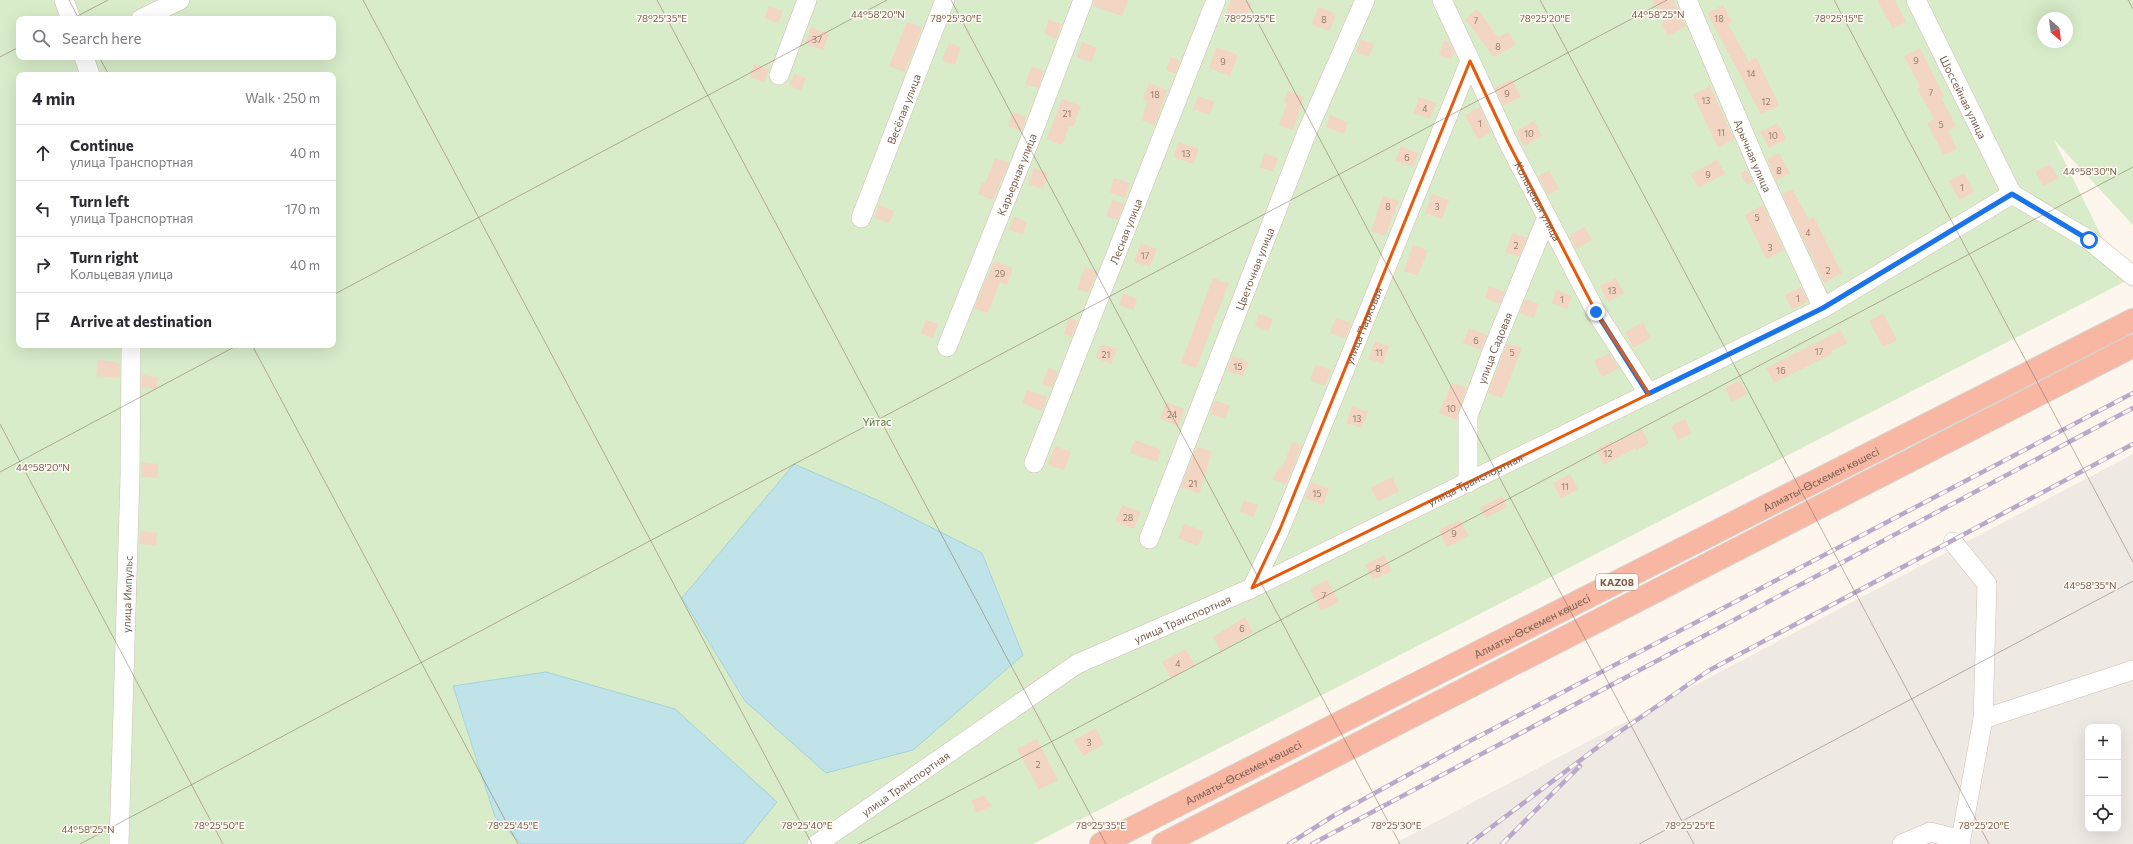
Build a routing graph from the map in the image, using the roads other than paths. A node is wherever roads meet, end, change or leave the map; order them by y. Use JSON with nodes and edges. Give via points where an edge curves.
{"nodes":[{"id":1,"x":64,"y":0,"type":"edge"},
{"id":2,"x":180,"y":0,"type":"edge"},
{"id":3,"x":807,"y":0,"type":"edge"},
{"id":4,"x":945,"y":0,"type":"edge"},
{"id":5,"x":1083,"y":0,"type":"edge"},
{"id":6,"x":1216,"y":0,"type":"edge"},
{"id":7,"x":1364,"y":0,"type":"edge"},
{"id":8,"x":1442,"y":0,"type":"edge"},
{"id":9,"x":1687,"y":0,"type":"edge"},
{"id":10,"x":1916,"y":0,"type":"edge"},
{"id":11,"x":70,"y":16,"type":"edge"},
{"id":12,"x":147,"y":16,"type":"edge"},
{"id":13,"x":85,"y":60,"type":"edge"},
{"id":14,"x":1470,"y":61,"type":"junction"},
{"id":15,"x":89,"y":72,"type":"edge"},
{"id":16,"x":779,"y":75,"type":"dead end"},
{"id":17,"x":2012,"y":194,"type":"junction"},
{"id":18,"x":1547,"y":217,"type":"junction"},
{"id":19,"x":861,"y":218,"type":"dead end"},
{"id":20,"x":2132,"y":273,"type":"edge"},
{"id":21,"x":1823,"y":308,"type":"junction"},
{"id":22,"x":2133,"y":320,"type":"edge"},
{"id":23,"x":2133,"y":346,"type":"edge"},
{"id":24,"x":131,"y":348,"type":"edge"},
{"id":25,"x":947,"y":348,"type":"dead end"},
{"id":26,"x":1648,"y":394,"type":"junction"},
{"id":27,"x":1034,"y":463,"type":"dead end"},
{"id":28,"x":1468,"y":483,"type":"junction"},
{"id":29,"x":1756,"y":511,"type":"junction"},
{"id":30,"x":1767,"y":534,"type":"junction"},
{"id":31,"x":1149,"y":539,"type":"dead end"},
{"id":32,"x":1953,"y":542,"type":"dead end"},
{"id":33,"x":1252,"y":588,"type":"junction"},
{"id":34,"x":2133,"y":670,"type":"edge"},
{"id":35,"x":1983,"y":719,"type":"junction"},
{"id":36,"x":1960,"y":841,"type":"edge"},
{"id":37,"x":119,"y":844,"type":"edge"},
{"id":38,"x":816,"y":844,"type":"edge"},
{"id":39,"x":1101,"y":844,"type":"edge"},
{"id":40,"x":1163,"y":844,"type":"edge"},
{"id":41,"x":1902,"y":844,"type":"edge"}],
"edges":[{"from":1,"to":11,"type":"street"},
{"from":2,"to":12,"type":"street"},
{"from":3,"to":16,"type":"street"},
{"from":4,"to":19,"type":"street","name":"Весёлая улица"},
{"from":5,"to":25,"type":"street","name":"Карьерная улица"},
{"from":6,"to":27,"type":"street","name":"Лесная улица"},
{"from":7,"to":31,"type":"street","name":"Цветочная улица","via":[[1307,132]]},
{"from":8,"to":14,"type":"street","name":"Кольцевая улица"},
{"from":9,"to":21,"type":"street","name":"Арычная улица","via":[[1762,176]]},
{"from":10,"to":17,"type":"street","name":"Шоссейная улица"},
{"from":13,"to":15,"type":"street"},
{"from":14,"to":18,"type":"street","name":"Кольцевая улица"},
{"from":14,"to":33,"type":"street","name":"улица Парковая","via":[[1280,529]]},
{"from":17,"to":20,"type":"street","via":[[2089,240]]},
{"from":17,"to":21,"type":"street","name":"улица Транспортная"},
{"from":18,"to":26,"type":"street","name":"Кольцевая улица","via":[[1596,312]]},
{"from":18,"to":28,"type":"street","name":"улица Садовая","via":[[1490,354],[1468,416]]},
{"from":21,"to":26,"type":"street","name":"улица Транспортная"},
{"from":22,"to":29,"type":"highway","name":"Алматы-Өскемен көшесі","number":"KAZ08"},
{"from":23,"to":30,"type":"highway","number":"KAZ08"},
{"from":24,"to":37,"type":"street","name":"улица Импульс","via":[[130,476]]},
{"from":26,"to":28,"type":"street","name":"улица Транспортная"},
{"from":28,"to":33,"type":"street","name":"улица Транспортная"},
{"from":29,"to":30,"type":"highway"},
{"from":29,"to":39,"type":"highway","name":"Алматы-Өскемен көшесі","number":"KAZ08"},
{"from":30,"to":40,"type":"highway","number":"KAZ08"},
{"from":32,"to":35,"type":"street","via":[[1987,584]]},
{"from":33,"to":38,"type":"street","name":"улица Транспортная","via":[[1077,664]]},
{"from":34,"to":35,"type":"street"},
{"from":35,"to":36,"type":"street"},
{"from":36,"to":41,"type":"street","via":[[1930,832]]}]}
